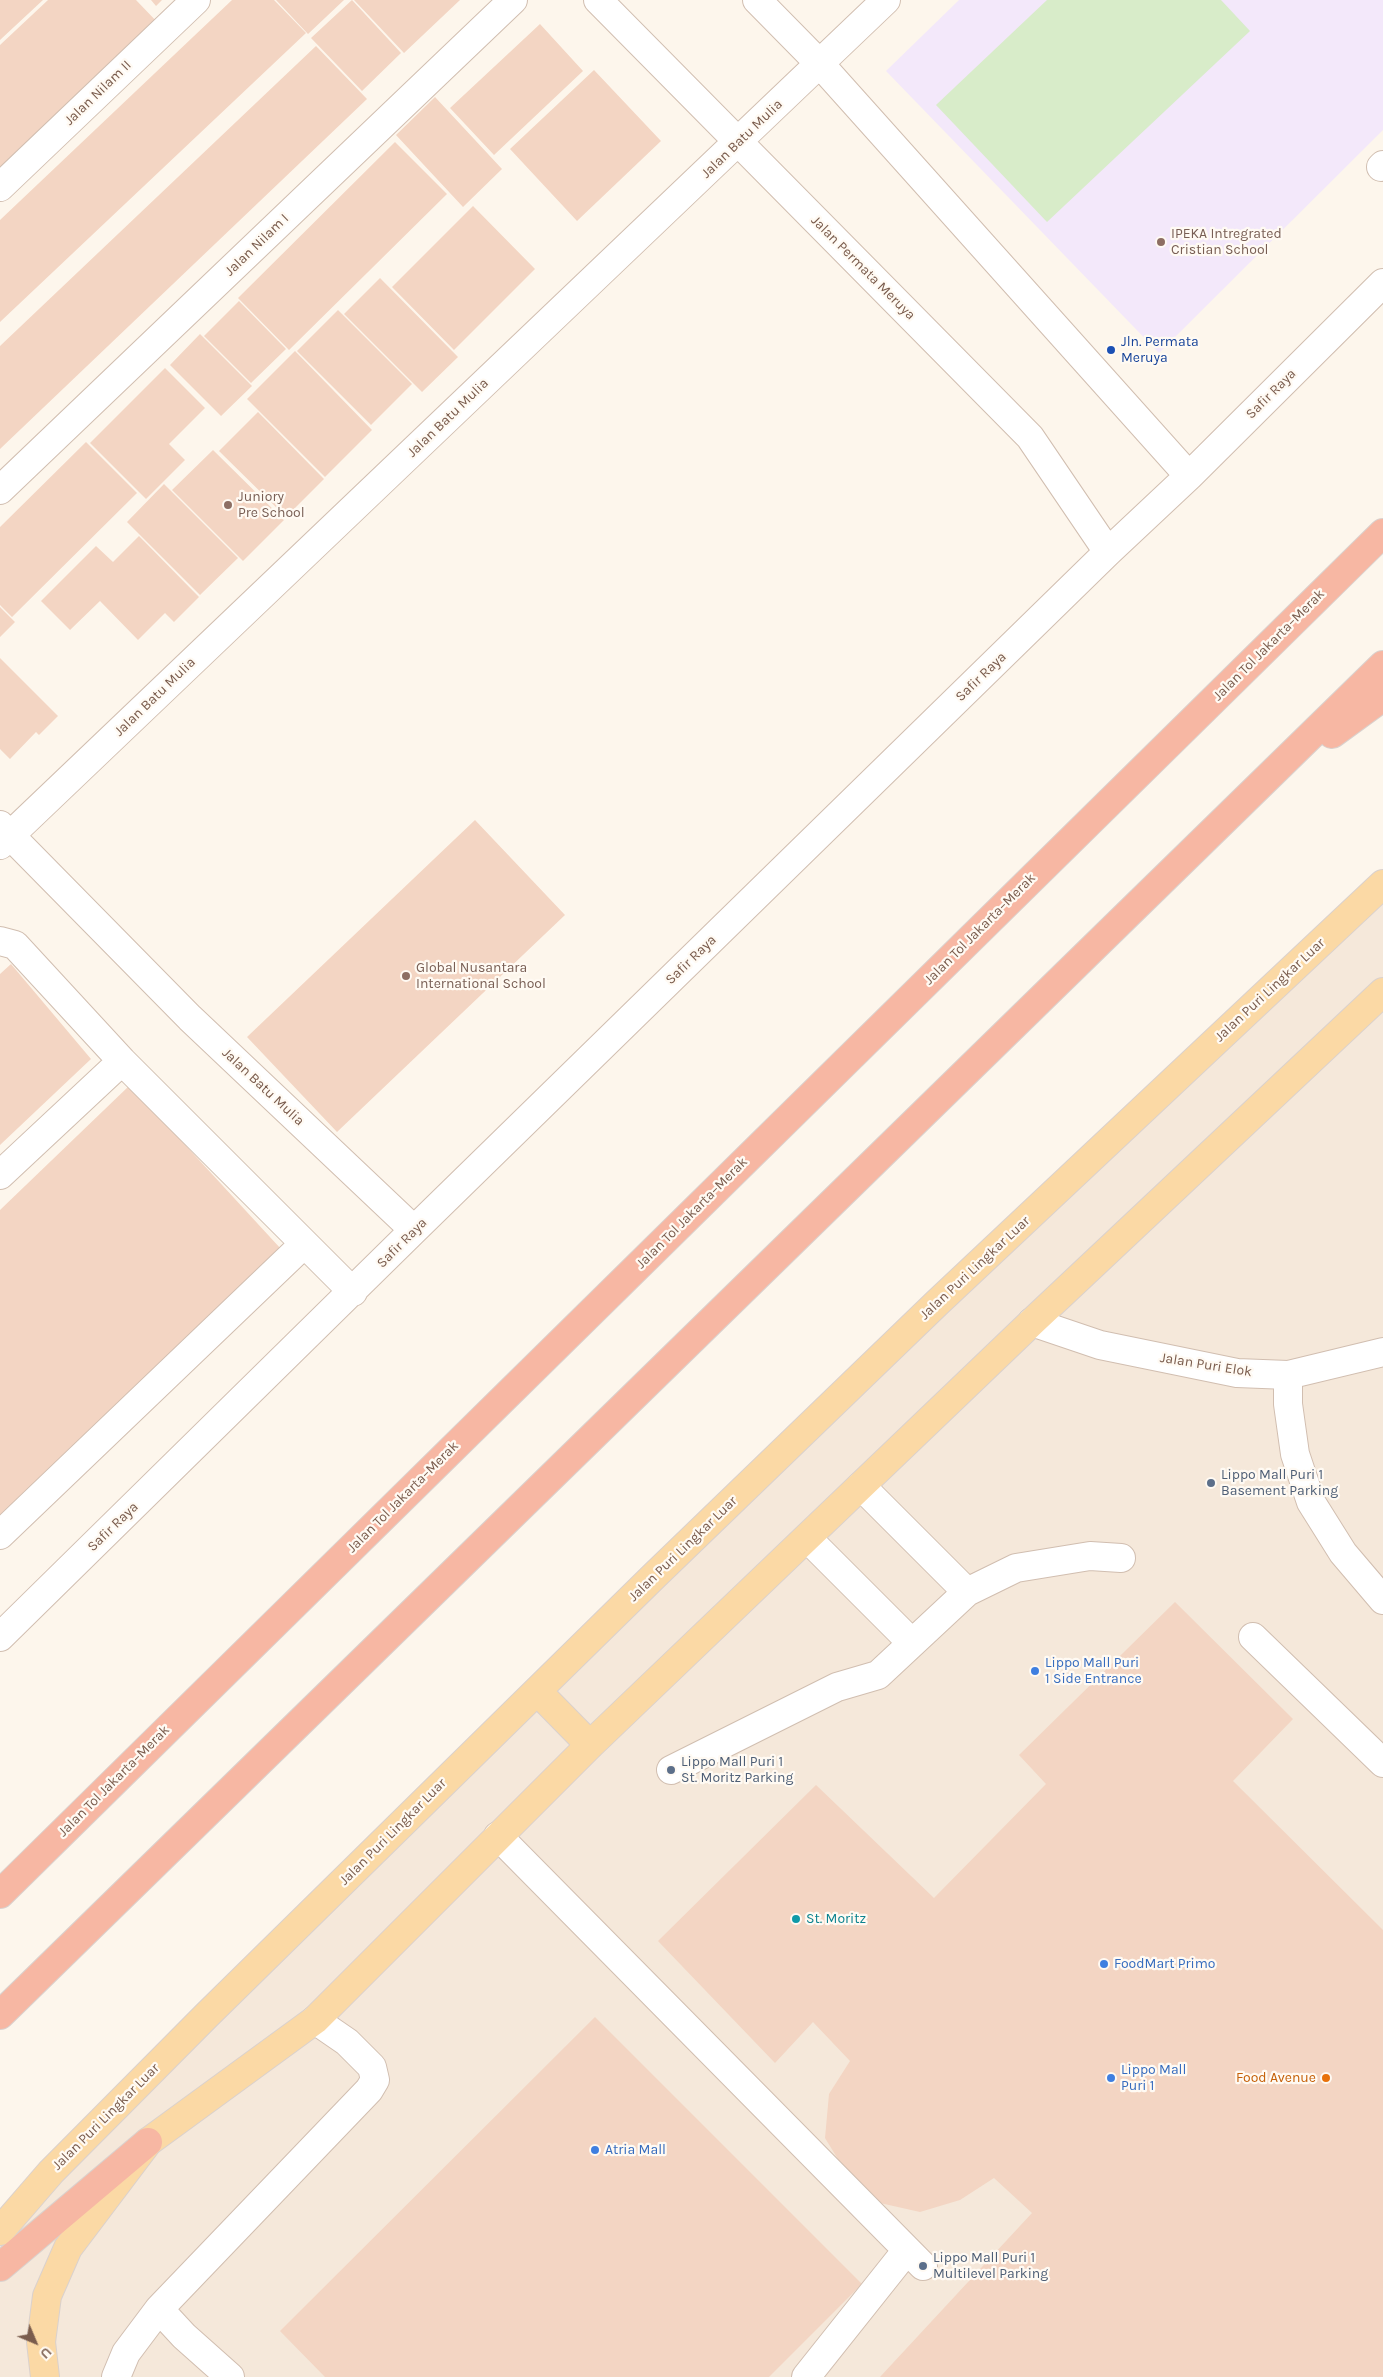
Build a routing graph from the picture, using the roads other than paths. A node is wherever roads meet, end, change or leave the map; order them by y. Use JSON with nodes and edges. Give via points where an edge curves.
{"nodes":[{"id":1,"x":196,"y":0,"type":"edge"},
{"id":2,"x":513,"y":0,"type":"edge"},
{"id":3,"x":598,"y":0,"type":"edge"},
{"id":4,"x":757,"y":0,"type":"edge"},
{"id":5,"x":886,"y":0,"type":"edge"},
{"id":6,"x":820,"y":64,"type":"junction"},
{"id":7,"x":738,"y":143,"type":"junction"},
{"id":8,"x":0,"y":187,"type":"edge"},
{"id":9,"x":1383,"y":283,"type":"edge"},
{"id":10,"x":1189,"y":476,"type":"junction"},
{"id":11,"x":0,"y":490,"type":"edge"},
{"id":12,"x":1383,"y":533,"type":"edge"},
{"id":13,"x":1108,"y":552,"type":"junction"},
{"id":14,"x":1383,"y":665,"type":"edge"},
{"id":15,"x":1383,"y":697,"type":"edge"},
{"id":16,"x":1248,"y":796,"type":"junction"},
{"id":17,"x":3,"y":835,"type":"edge"},
{"id":18,"x":1383,"y":884,"type":"edge"},
{"id":19,"x":0,"y":941,"type":"edge"},
{"id":20,"x":1383,"y":992,"type":"edge"},
{"id":21,"x":122,"y":1061,"type":"junction"},
{"id":22,"x":0,"y":1175,"type":"edge"},
{"id":23,"x":414,"y":1230,"type":"junction"},
{"id":24,"x":303,"y":1245,"type":"junction"},
{"id":25,"x":353,"y":1292,"type":"junction"},
{"id":26,"x":1032,"y":1322,"type":"junction"},
{"id":27,"x":1383,"y":1352,"type":"edge"},
{"id":28,"x":1288,"y":1374,"type":"junction"},
{"id":29,"x":861,"y":1486,"type":"junction"},
{"id":30,"x":0,"y":1535,"type":"edge"},
{"id":31,"x":808,"y":1539,"type":"junction"},
{"id":32,"x":1121,"y":1558,"type":"dead end"},
{"id":33,"x":968,"y":1592,"type":"junction"},
{"id":34,"x":1383,"y":1600,"type":"edge"},
{"id":35,"x":1253,"y":1637,"type":"dead end"},
{"id":36,"x":0,"y":1638,"type":"edge"},
{"id":37,"x":912,"y":1643,"type":"junction"},
{"id":38,"x":537,"y":1690,"type":"junction"},
{"id":39,"x":590,"y":1745,"type":"junction"},
{"id":40,"x":1383,"y":1763,"type":"edge"},
{"id":41,"x":671,"y":1770,"type":"dead end"},
{"id":42,"x":498,"y":1836,"type":"junction"},
{"id":43,"x":0,"y":1894,"type":"edge"},
{"id":44,"x":0,"y":2015,"type":"edge"},
{"id":45,"x":315,"y":2020,"type":"junction"},
{"id":46,"x":148,"y":2142,"type":"junction"},
{"id":47,"x":0,"y":2231,"type":"edge"},
{"id":48,"x":0,"y":2267,"type":"edge"},
{"id":49,"x":159,"y":2309,"type":"junction"},
{"id":50,"x":44,"y":2377,"type":"edge"},
{"id":51,"x":116,"y":2377,"type":"edge"},
{"id":52,"x":230,"y":2377,"type":"edge"},
{"id":53,"x":806,"y":2377,"type":"edge"}],
"edges":[{"from":1,"to":8,"type":"street","name":"Jalan Nilam II"},
{"from":2,"to":11,"type":"street","name":"Jalan Nilam I"},
{"from":3,"to":7,"type":"street","name":"Jalan Permata Meruya"},
{"from":4,"to":6,"type":"street"},
{"from":5,"to":6,"type":"street","name":"Jalan Batu Mulia"},
{"from":6,"to":7,"type":"street","name":"Jalan Batu Mulia"},
{"from":6,"to":10,"type":"street"},
{"from":7,"to":13,"type":"street","name":"Jalan Permata Meruya","via":[[1030,438]]},
{"from":7,"to":17,"type":"street","name":"Jalan Batu Mulia"},
{"from":9,"to":10,"type":"street","name":"Safir Raya"},
{"from":10,"to":13,"type":"street","name":"Safir Raya"},
{"from":12,"to":43,"type":"highway","name":"Jalan Tol Jakarta–Merak"},
{"from":13,"to":23,"type":"street","name":"Safir Raya"},
{"from":14,"to":16,"type":"highway"},
{"from":15,"to":16,"type":"highway"},
{"from":16,"to":44,"type":"highway"},
{"from":17,"to":23,"type":"street","name":"Jalan Batu Mulia"},
{"from":18,"to":38,"type":"main road","name":"Jalan Puri Lingkar Luar","via":[[930,1310]]},
{"from":19,"to":21,"type":"street","via":[[16,945]]},
{"from":20,"to":26,"type":"main road"},
{"from":21,"to":22,"type":"street"},
{"from":21,"to":24,"type":"street"},
{"from":23,"to":25,"type":"street","name":"Safir Raya"},
{"from":24,"to":25,"type":"street"},
{"from":24,"to":30,"type":"street"},
{"from":25,"to":36,"type":"street","name":"Safir Raya"},
{"from":26,"to":28,"type":"street","name":"Jalan Puri Elok","via":[[1100,1345],[1180,1363],[1237,1373]]},
{"from":26,"to":29,"type":"main road"},
{"from":27,"to":28,"type":"street","name":"Jalan Puri Elok"},
{"from":28,"to":34,"type":"street","via":[[1288,1404],[1295,1454],[1311,1502],[1343,1553]]},
{"from":29,"to":31,"type":"main road"},
{"from":29,"to":33,"type":"street"},
{"from":31,"to":37,"type":"street"},
{"from":31,"to":39,"type":"main road"},
{"from":32,"to":33,"type":"street","via":[[1090,1556],[1016,1568]]},
{"from":33,"to":37,"type":"street"},
{"from":35,"to":40,"type":"street"},
{"from":37,"to":41,"type":"street","via":[[878,1675],[837,1687]]},
{"from":38,"to":39,"type":"main road"},
{"from":38,"to":47,"type":"main road","name":"Jalan Puri Lingkar Luar","via":[[51,2172]]},
{"from":39,"to":42,"type":"main road"},
{"from":42,"to":45,"type":"main road"},
{"from":42,"to":53,"type":"street","via":[[915,2258]]},
{"from":45,"to":46,"type":"main road"},
{"from":45,"to":49,"type":"street","via":[[366,2060],[372,2067],[375,2080]]},
{"from":46,"to":48,"type":"highway"},
{"from":46,"to":50,"type":"main road","via":[[68,2248],[47,2296],[41,2342]]},
{"from":49,"to":51,"type":"street","via":[[126,2353]]},
{"from":49,"to":52,"type":"street"}]}
